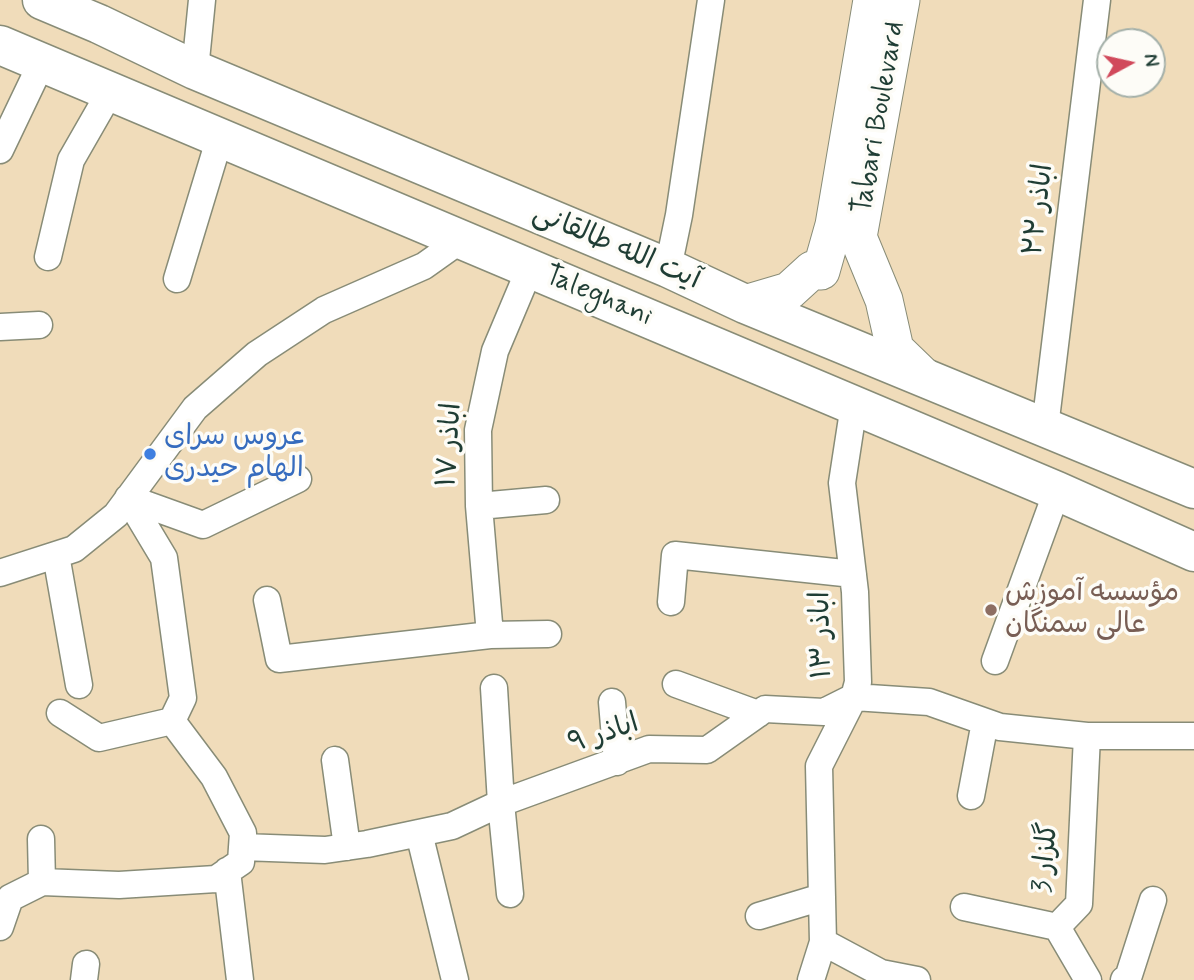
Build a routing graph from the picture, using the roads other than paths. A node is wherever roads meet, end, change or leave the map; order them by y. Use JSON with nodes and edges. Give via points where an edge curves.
{"nodes":[{"id":1,"x":42,"y":0,"type":"edge"},
{"id":2,"x":202,"y":0,"type":"edge"},
{"id":3,"x":711,"y":0,"type":"edge"},
{"id":4,"x":872,"y":0,"type":"edge"},
{"id":5,"x":901,"y":0,"type":"edge"},
{"id":6,"x":1097,"y":0,"type":"edge"},
{"id":7,"x":97,"y":12,"type":"edge"},
{"id":8,"x":0,"y":45,"type":"edge"},
{"id":9,"x":42,"y":62,"type":"junction"},
{"id":10,"x":195,"y":70,"type":"junction"},
{"id":11,"x":241,"y":90,"type":"junction"},
{"id":12,"x":110,"y":92,"type":"junction"},
{"id":13,"x":351,"y":136,"type":"junction"},
{"id":14,"x":220,"y":137,"type":"junction"},
{"id":15,"x":0,"y":150,"type":"edge"},
{"id":16,"x":332,"y":184,"type":"junction"},
{"id":17,"x":846,"y":231,"type":"junction"},
{"id":18,"x":462,"y":239,"type":"junction"},
{"id":19,"x":48,"y":257,"type":"dead end"},
{"id":20,"x":530,"y":268,"type":"junction"},
{"id":21,"x":668,"y":268,"type":"junction"},
{"id":22,"x":177,"y":278,"type":"dead end"},
{"id":23,"x":746,"y":304,"type":"junction"},
{"id":24,"x":39,"y":325,"type":"dead end"},
{"id":25,"x":0,"y":327,"type":"edge"},
{"id":26,"x":924,"y":377,"type":"junction"},
{"id":27,"x":854,"y":405,"type":"junction"},
{"id":28,"x":1045,"y":427,"type":"junction"},
{"id":29,"x":298,"y":479,"type":"dead end"},
{"id":30,"x":1194,"y":489,"type":"edge"},
{"id":31,"x":1057,"y":491,"type":"junction"},
{"id":32,"x":128,"y":498,"type":"junction"},
{"id":33,"x":546,"y":500,"type":"dead end"},
{"id":34,"x":479,"y":506,"type":"junction"},
{"id":35,"x":1194,"y":552,"type":"edge"},
{"id":36,"x":56,"y":555,"type":"junction"},
{"id":37,"x":0,"y":573,"type":"edge"},
{"id":38,"x":853,"y":573,"type":"junction"},
{"id":39,"x":267,"y":600,"type":"dead end"},
{"id":40,"x":671,"y":602,"type":"dead end"},
{"id":41,"x":548,"y":634,"type":"dead end"},
{"id":42,"x":489,"y":635,"type":"junction"},
{"id":43,"x":995,"y":661,"type":"dead end"},
{"id":44,"x":676,"y":684,"type":"dead end"},
{"id":45,"x":79,"y":685,"type":"dead end"},
{"id":46,"x":494,"y":688,"type":"dead end"},
{"id":47,"x":854,"y":697,"type":"junction"},
{"id":48,"x":612,"y":702,"type":"dead end"},
{"id":49,"x":60,"y":713,"type":"dead end"},
{"id":50,"x":758,"y":714,"type":"junction"},
{"id":51,"x":172,"y":721,"type":"junction"},
{"id":52,"x":985,"y":722,"type":"junction"},
{"id":53,"x":1087,"y":736,"type":"junction"},
{"id":54,"x":1194,"y":736,"type":"edge"},
{"id":55,"x":335,"y":760,"type":"dead end"},
{"id":56,"x":617,"y":761,"type":"junction"},
{"id":57,"x":971,"y":796,"type":"dead end"},
{"id":58,"x":501,"y":803,"type":"junction"},
{"id":59,"x":419,"y":833,"type":"junction"},
{"id":60,"x":41,"y":839,"type":"dead end"},
{"id":61,"x":242,"y":847,"type":"junction"},
{"id":62,"x":347,"y":847,"type":"junction"},
{"id":63,"x":228,"y":871,"type":"junction"},
{"id":64,"x":42,"y":882,"type":"junction"},
{"id":65,"x":510,"y":894,"type":"dead end"},
{"id":66,"x":822,"y":897,"type":"junction"},
{"id":67,"x":1153,"y":900,"type":"dead end"},
{"id":68,"x":964,"y":907,"type":"dead end"},
{"id":69,"x":759,"y":916,"type":"dead end"},
{"id":70,"x":0,"y":927,"type":"edge"},
{"id":71,"x":1057,"y":927,"type":"junction"},
{"id":72,"x":823,"y":942,"type":"junction"},
{"id":73,"x":240,"y":980,"type":"edge"},
{"id":74,"x":455,"y":980,"type":"edge"},
{"id":75,"x":811,"y":980,"type":"edge"},
{"id":76,"x":917,"y":980,"type":"edge"},
{"id":77,"x":1088,"y":980,"type":"edge"},
{"id":78,"x":1124,"y":980,"type":"edge"}],
"edges":[{"from":1,"to":7,"type":"main road","name":"آیت الله طالقانی"},
{"from":2,"to":10,"type":"street"},
{"from":3,"to":21,"type":"street"},
{"from":4,"to":17,"type":"main road","name":"Tabari Boulevard"},
{"from":5,"to":17,"type":"main road","name":"Tabari Boulevard"},
{"from":6,"to":28,"type":"street","name":"اباذر ۲۲"},
{"from":7,"to":10,"type":"main road","name":"آیت الله طالقانی"},
{"from":8,"to":9,"type":"main road","name":"Taleghani"},
{"from":9,"to":12,"type":"main road","name":"Taleghani"},
{"from":9,"to":15,"type":"street"},
{"from":10,"to":11,"type":"main road","name":"آیت الله طالقانی"},
{"from":11,"to":13,"type":"main road","name":"آیت الله طالقانی"},
{"from":11,"to":14,"type":"main road","via":[[250,108],[249,124]]},
{"from":12,"to":14,"type":"main road","name":"Taleghani"},
{"from":12,"to":19,"type":"street","via":[[71,160]]},
{"from":13,"to":16,"type":"main road","via":[[331,142],[320,153]]},
{"from":13,"to":21,"type":"main road","name":"آیت الله طالقانی"},
{"from":14,"to":16,"type":"main road","name":"Taleghani"},
{"from":14,"to":22,"type":"street"},
{"from":16,"to":18,"type":"main road","name":"Taleghani"},
{"from":17,"to":23,"type":"main road","via":[[821,271],[812,270],[789,291]]},
{"from":17,"to":26,"type":"main road","via":[[884,300],[895,349]]},
{"from":18,"to":20,"type":"main road","name":"Taleghani"},
{"from":18,"to":32,"type":"street","via":[[424,267],[324,310],[257,354],[195,408]]},
{"from":20,"to":27,"type":"main road","name":"Taleghani"},
{"from":20,"to":34,"type":"street","name":"اباذر ۱۷","via":[[495,351],[478,430]]},
{"from":21,"to":23,"type":"main road","name":"آیت الله طالقانی"},
{"from":23,"to":26,"type":"main road","name":"آیت الله طالقانی"},
{"from":24,"to":25,"type":"street"},
{"from":26,"to":28,"type":"main road","name":"آیت الله طالقانی"},
{"from":27,"to":31,"type":"main road","name":"Taleghani"},
{"from":27,"to":38,"type":"street","name":"اباذر ۱۳","via":[[842,482]]},
{"from":28,"to":30,"type":"main road","name":"آیت الله طالقانی"},
{"from":29,"to":32,"type":"street","via":[[203,525]]},
{"from":31,"to":35,"type":"main road","name":"Taleghani"},
{"from":31,"to":43,"type":"street"},
{"from":32,"to":36,"type":"street","via":[[116,515],[74,549]]},
{"from":32,"to":51,"type":"street","via":[[164,558],[183,698]]},
{"from":33,"to":34,"type":"street"},
{"from":34,"to":42,"type":"street","name":"اباذر ۱۷"},
{"from":36,"to":37,"type":"street"},
{"from":36,"to":45,"type":"street"},
{"from":38,"to":40,"type":"street","via":[[675,555]]},
{"from":38,"to":47,"type":"street","name":"اباذر ۱۳","via":[[859,682]]},
{"from":39,"to":42,"type":"street","via":[[279,659]]},
{"from":41,"to":42,"type":"street"},
{"from":44,"to":50,"type":"street"},
{"from":46,"to":58,"type":"street"},
{"from":47,"to":50,"type":"street","name":"اباذر ۹","via":[[824,712],[765,709]]},
{"from":47,"to":52,"type":"street","name":"اباذر ۹","via":[[929,702]]},
{"from":47,"to":66,"type":"street","name":"اباذر ۱۳","via":[[819,766]]},
{"from":48,"to":56,"type":"street"},
{"from":49,"to":51,"type":"street","via":[[99,738]]},
{"from":50,"to":56,"type":"street","name":"اباذر ۹","via":[[707,750],[649,749]]},
{"from":51,"to":61,"type":"street","via":[[214,776],[243,833]]},
{"from":52,"to":53,"type":"street","name":"اباذر ۹"},
{"from":52,"to":57,"type":"street"},
{"from":53,"to":54,"type":"street","name":"اباذر ۹"},
{"from":53,"to":71,"type":"street","name":"گلزار 3","via":[[1079,904]]},
{"from":55,"to":62,"type":"street"},
{"from":56,"to":58,"type":"street","name":"اباذر ۹"},
{"from":58,"to":59,"type":"street","name":"اباذر ۹","via":[[452,826]]},
{"from":58,"to":65,"type":"street"},
{"from":59,"to":62,"type":"street","name":"اباذر ۹"},
{"from":59,"to":74,"type":"street"},
{"from":60,"to":64,"type":"street"},
{"from":61,"to":62,"type":"street","name":"اباذر ۹"},
{"from":61,"to":63,"type":"street","via":[[241,862]]},
{"from":63,"to":64,"type":"street","via":[[216,879],[133,884]]},
{"from":63,"to":73,"type":"street"},
{"from":64,"to":70,"type":"street","via":[[10,898]]},
{"from":66,"to":69,"type":"street"},
{"from":66,"to":72,"type":"street","name":"اباذر ۱۳"},
{"from":67,"to":78,"type":"street"},
{"from":68,"to":71,"type":"street","name":"گلزار 3"},
{"from":71,"to":77,"type":"street"},
{"from":72,"to":75,"type":"street","name":"اباذر ۱۳"},
{"from":72,"to":76,"type":"street","via":[[881,973]]}]}
